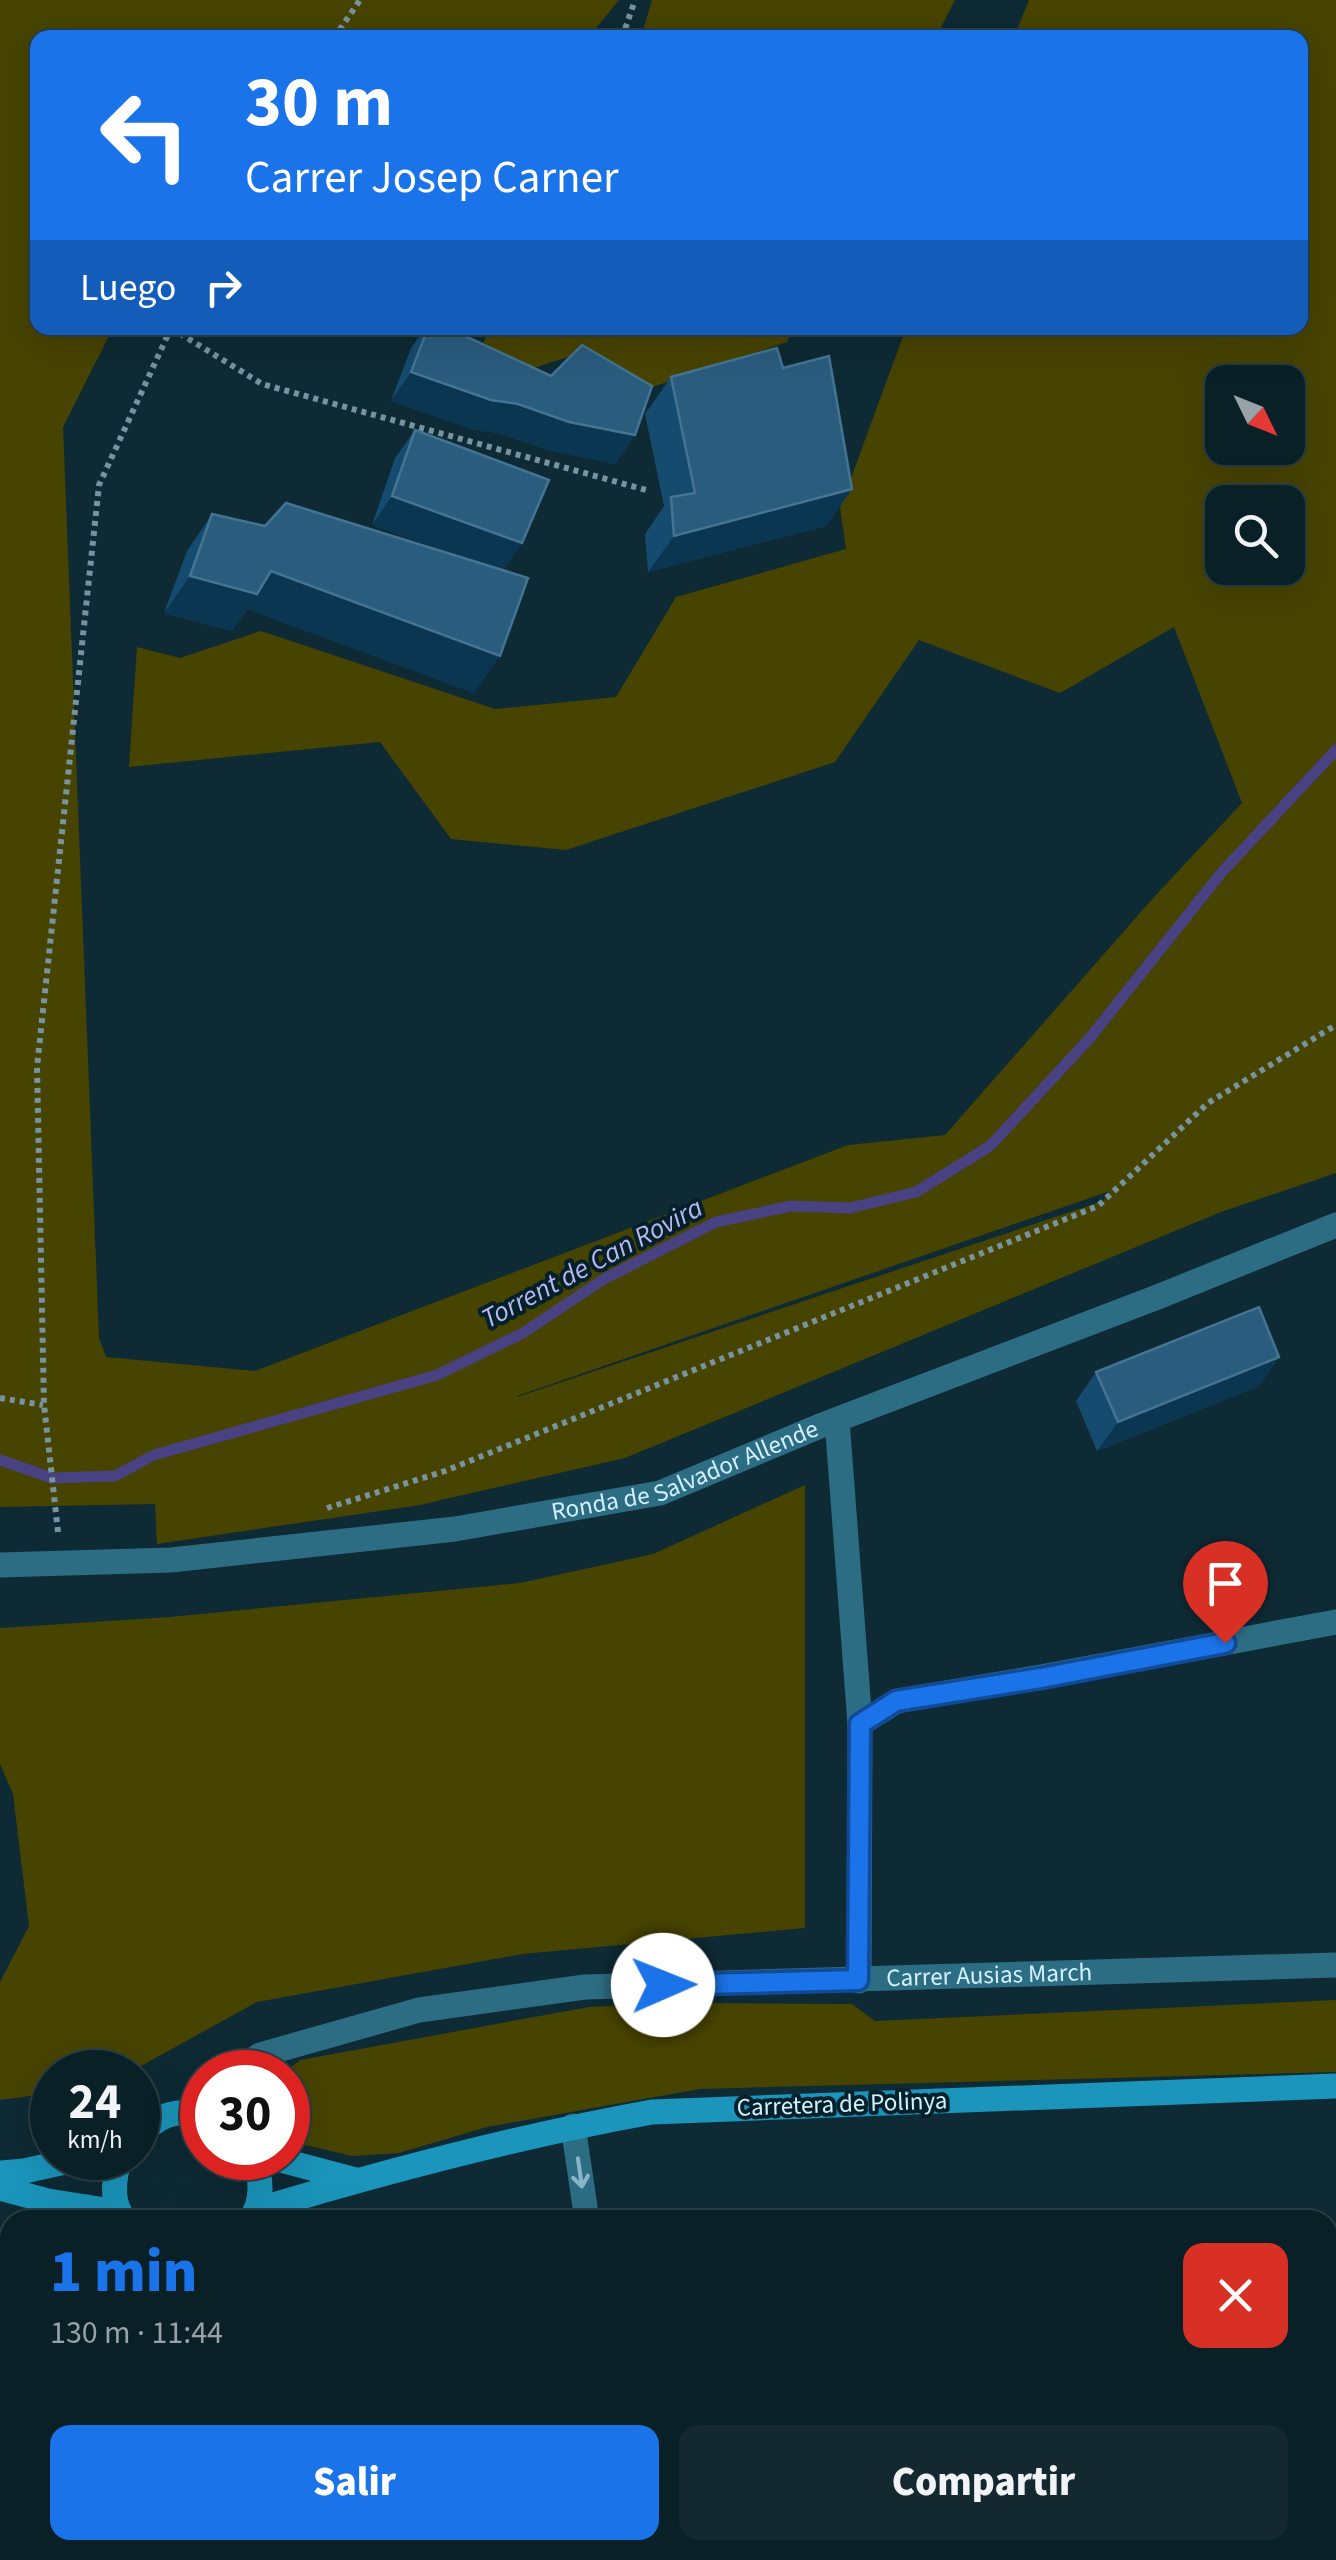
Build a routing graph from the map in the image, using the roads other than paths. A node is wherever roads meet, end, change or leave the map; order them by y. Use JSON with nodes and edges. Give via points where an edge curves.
{"nodes":[{"id":1,"x":1336,"y":1224,"type":"edge"},
{"id":2,"x":836,"y":1420,"type":"junction"},
{"id":3,"x":0,"y":1565,"type":"edge"},
{"id":4,"x":1336,"y":1622,"type":"edge"},
{"id":5,"x":860,"y":1724,"type":"junction"},
{"id":6,"x":1336,"y":1965,"type":"edge"},
{"id":7,"x":858,"y":1980,"type":"junction"},
{"id":8,"x":278,"y":2050,"type":"edge"},
{"id":9,"x":1336,"y":2086,"type":"edge"},
{"id":10,"x":574,"y":2126,"type":"junction"},
{"id":11,"x":310,"y":2168,"type":"edge"},
{"id":12,"x":30,"y":2170,"type":"edge"},
{"id":13,"x":0,"y":2172,"type":"edge"},
{"id":14,"x":114,"y":2180,"type":"edge"},
{"id":15,"x":261,"y":2180,"type":"edge"},
{"id":16,"x":356,"y":2180,"type":"junction"},
{"id":17,"x":0,"y":2188,"type":"edge"},
{"id":18,"x":92,"y":2210,"type":"edge"},
{"id":19,"x":120,"y":2210,"type":"edge"},
{"id":20,"x":255,"y":2210,"type":"edge"},
{"id":21,"x":269,"y":2210,"type":"edge"},
{"id":22,"x":586,"y":2210,"type":"edge"}],
"edges":[{"from":1,"to":2,"type":"street","name":"Ronda de Salvador Allende"},
{"from":2,"to":3,"type":"street","name":"Ronda de Salvador Allende","via":[[660,1493],[455,1529],[171,1560]]},
{"from":2,"to":5,"type":"street"},
{"from":4,"to":5,"type":"street","via":[[896,1701]]},
{"from":5,"to":7,"type":"street"},
{"from":6,"to":7,"type":"street","name":"Carrer Ausias March"},
{"from":7,"to":8,"type":"street","name":"Carrer Ausias March","via":[[585,1987],[419,2010]]},
{"from":9,"to":10,"type":"street","name":"Carretera de Polinya","via":[[652,2112]]},
{"from":10,"to":16,"type":"street","name":"Carretera de Polinya"},
{"from":10,"to":22,"type":"street","one_way":true},
{"from":11,"to":16,"type":"street","name":"Carretera de Polinya"},
{"from":12,"to":13,"type":"street"},
{"from":14,"to":19,"type":"street"},
{"from":15,"to":20,"type":"street"},
{"from":16,"to":21,"type":"street","name":"Carretera de Polinya"},
{"from":17,"to":18,"type":"street"}]}
